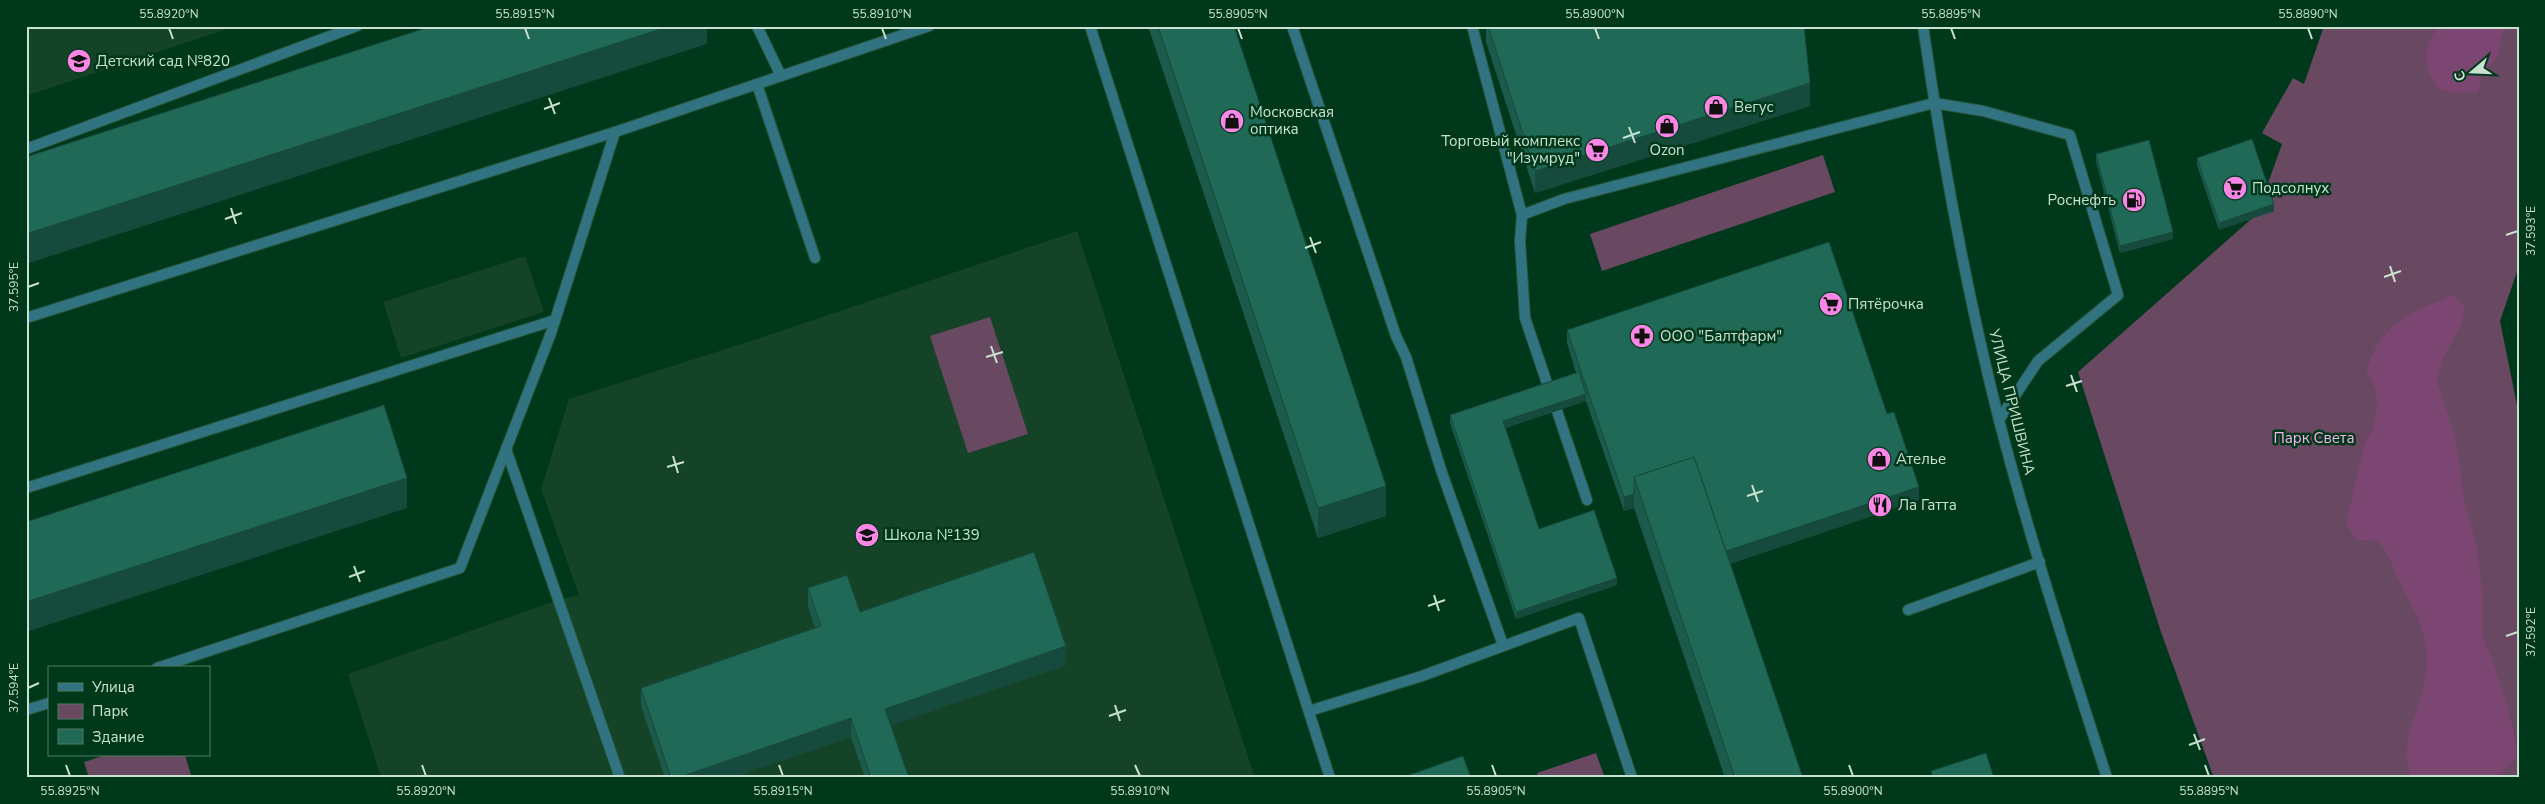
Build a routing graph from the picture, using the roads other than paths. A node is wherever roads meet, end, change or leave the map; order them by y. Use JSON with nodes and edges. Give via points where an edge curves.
{"nodes":[{"id":1,"x":357,"y":26,"type":"edge"},
{"id":2,"x":757,"y":26,"type":"edge"},
{"id":3,"x":929,"y":26,"type":"edge"},
{"id":4,"x":1090,"y":26,"type":"edge"},
{"id":5,"x":1292,"y":26,"type":"edge"},
{"id":6,"x":1472,"y":26,"type":"edge"},
{"id":7,"x":1923,"y":26,"type":"edge"},
{"id":8,"x":781,"y":76,"type":"junction"},
{"id":9,"x":757,"y":84,"type":"junction"},
{"id":10,"x":1934,"y":103,"type":"junction"},
{"id":11,"x":614,"y":132,"type":"junction"},
{"id":12,"x":26,"y":149,"type":"edge"},
{"id":13,"x":1522,"y":216,"type":"junction"},
{"id":14,"x":815,"y":258,"type":"dead end"},
{"id":15,"x":26,"y":318,"type":"edge"},
{"id":16,"x":555,"y":320,"type":"junction"},
{"id":17,"x":1550,"y":389,"type":"edge"},
{"id":18,"x":1557,"y":410,"type":"edge"},
{"id":19,"x":1999,"y":420,"type":"junction"},
{"id":20,"x":506,"y":449,"type":"junction"},
{"id":21,"x":26,"y":488,"type":"edge"},
{"id":22,"x":1587,"y":500,"type":"dead end"},
{"id":23,"x":2040,"y":562,"type":"junction"},
{"id":24,"x":1908,"y":610,"type":"dead end"},
{"id":25,"x":1503,"y":646,"type":"junction"},
{"id":26,"x":163,"y":666,"type":"edge"},
{"id":27,"x":48,"y":703,"type":"edge"},
{"id":28,"x":26,"y":710,"type":"edge"},
{"id":29,"x":1309,"y":712,"type":"junction"},
{"id":30,"x":620,"y":778,"type":"edge"},
{"id":31,"x":1330,"y":778,"type":"edge"},
{"id":32,"x":1632,"y":778,"type":"edge"},
{"id":33,"x":2106,"y":778,"type":"edge"}],
"edges":[{"from":1,"to":12,"type":"street"},
{"from":2,"to":8,"type":"street"},
{"from":3,"to":8,"type":"street"},
{"from":4,"to":29,"type":"street"},
{"from":5,"to":25,"type":"street"},
{"from":6,"to":13,"type":"street"},
{"from":7,"to":10,"type":"street","name":"УЛИЦА ПРИШВИНА"},
{"from":8,"to":9,"type":"street"},
{"from":9,"to":11,"type":"street"},
{"from":9,"to":14,"type":"street"},
{"from":10,"to":13,"type":"street","via":[[1564,199]]},
{"from":10,"to":19,"type":"street","name":"УЛИЦА ПРИШВИНА","via":[[1964,268]]},
{"from":10,"to":19,"type":"street","via":[[1983,111],[2070,135],[2118,295],[2038,361]]},
{"from":11,"to":15,"type":"street"},
{"from":11,"to":16,"type":"street"},
{"from":13,"to":17,"type":"street","via":[[1520,241],[1525,318]]},
{"from":16,"to":20,"type":"street"},
{"from":16,"to":21,"type":"street"},
{"from":18,"to":22,"type":"street"},
{"from":19,"to":23,"type":"street","name":"УЛИЦА ПРИШВИНА"},
{"from":20,"to":26,"type":"street","via":[[460,568]]},
{"from":20,"to":30,"type":"street"},
{"from":23,"to":24,"type":"street"},
{"from":23,"to":33,"type":"street","name":"УЛИЦА ПРИШВИНА"},
{"from":25,"to":29,"type":"street"},
{"from":25,"to":32,"type":"street","via":[[1579,618]]},
{"from":27,"to":28,"type":"street"},
{"from":29,"to":31,"type":"street"}]}
